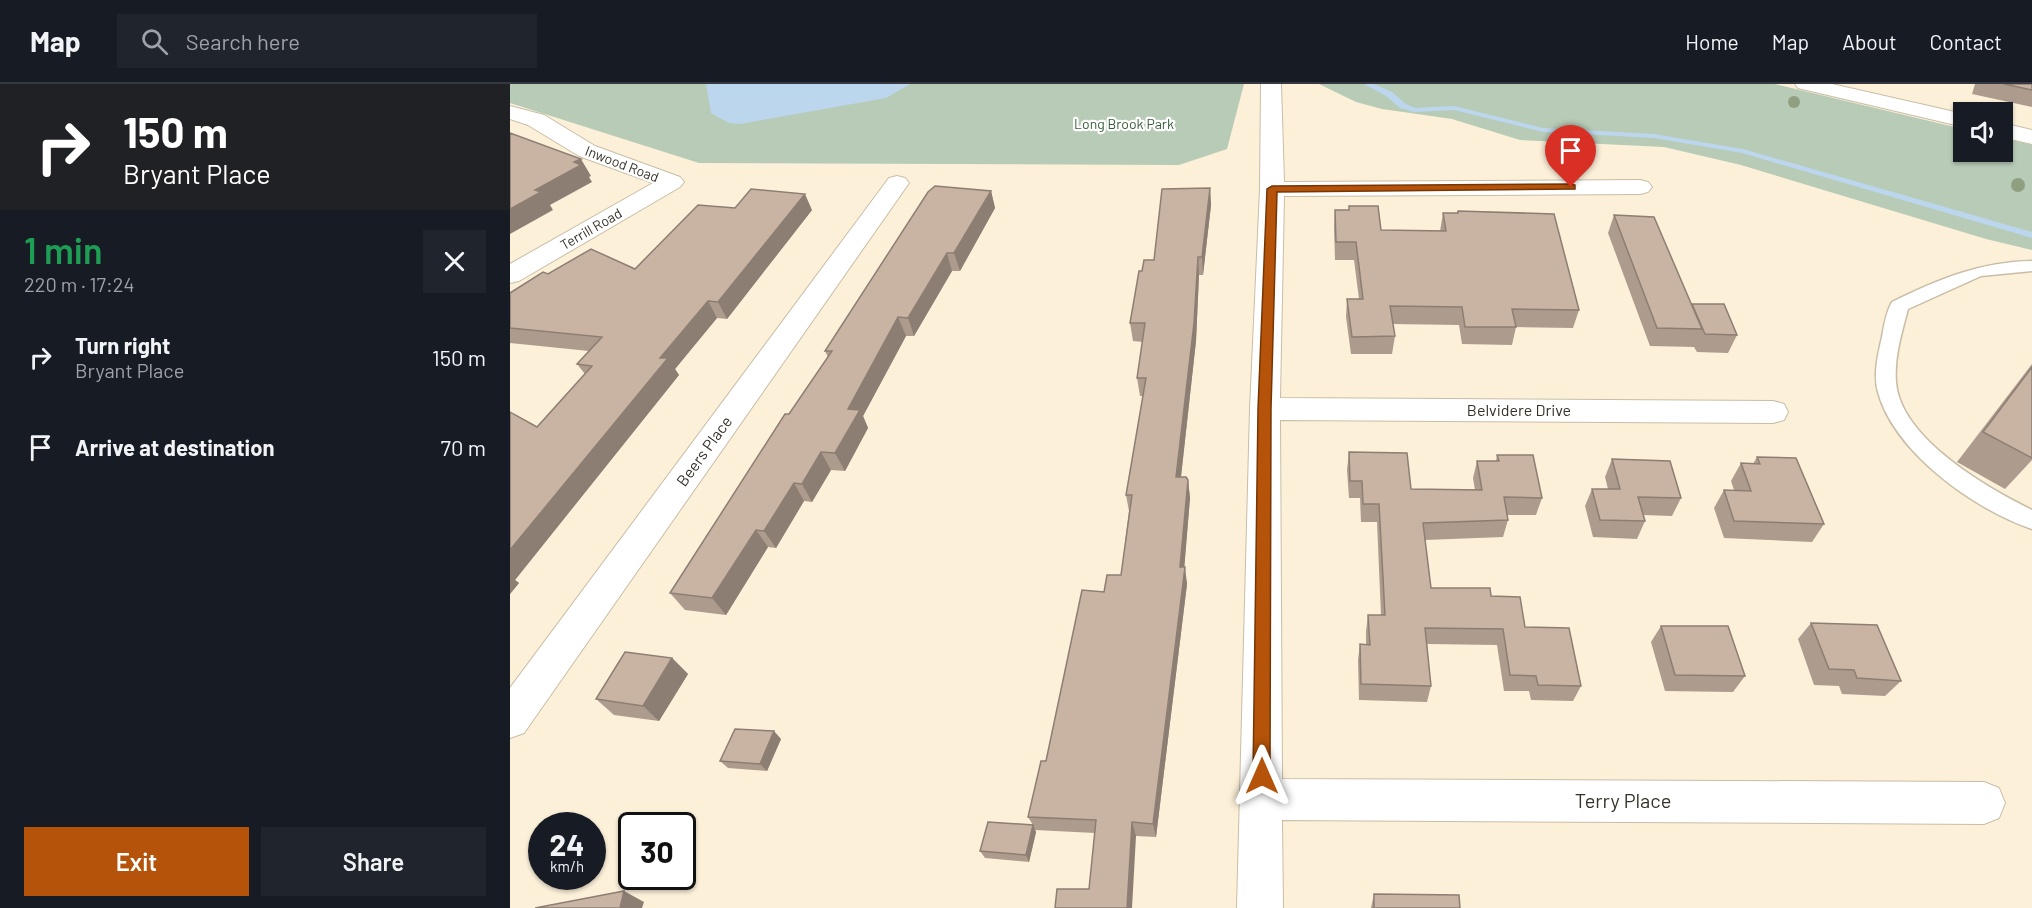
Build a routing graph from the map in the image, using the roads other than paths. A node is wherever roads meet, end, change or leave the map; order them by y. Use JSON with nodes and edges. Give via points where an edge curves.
{"nodes":[{"id":1,"x":1271,"y":84,"type":"edge"},
{"id":2,"x":1805,"y":84,"type":"edge"},
{"id":3,"x":510,"y":112,"type":"edge"},
{"id":4,"x":1953,"y":118,"type":"edge"},
{"id":5,"x":2013,"y":133,"type":"edge"},
{"id":6,"x":2032,"y":137,"type":"edge"},
{"id":7,"x":672,"y":182,"type":"joint"},
{"id":8,"x":897,"y":183,"type":"dead end"},
{"id":9,"x":1640,"y":187,"type":"dead end"},
{"id":10,"x":1272,"y":189,"type":"junction"},
{"id":11,"x":2032,"y":266,"type":"edge"},
{"id":12,"x":510,"y":275,"type":"edge"},
{"id":13,"x":1265,"y":409,"type":"junction"},
{"id":14,"x":1773,"y":412,"type":"dead end"},
{"id":15,"x":2032,"y":520,"type":"edge"},
{"id":16,"x":510,"y":720,"type":"edge"},
{"id":17,"x":1261,"y":799,"type":"junction"},
{"id":18,"x":1984,"y":803,"type":"dead end"},
{"id":19,"x":1260,"y":908,"type":"edge"}],
"edges":[{"from":1,"to":10,"type":"street"},
{"from":2,"to":4,"type":"street"},
{"from":3,"to":7,"type":"street","name":"Inwood Road","via":[[536,120],[587,151]]},
{"from":5,"to":6,"type":"street"},
{"from":7,"to":12,"type":"street","name":"Terrill Road"},
{"from":8,"to":16,"type":"street","name":"Beers Place"},
{"from":9,"to":10,"type":"street"},
{"from":10,"to":13,"type":"street"},
{"from":11,"to":15,"type":"lane","via":[[1967,273],[1899,306],[1886,386],[1901,418],[1939,463]]},
{"from":13,"to":14,"type":"street","name":"Belvidere Drive"},
{"from":13,"to":17,"type":"street"},
{"from":17,"to":18,"type":"street","name":"Terry Place"},
{"from":17,"to":19,"type":"street"}]}
